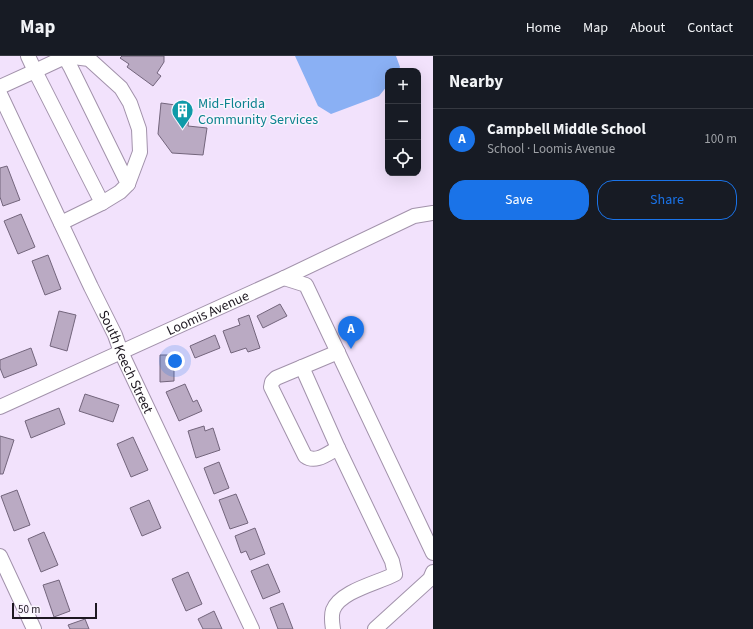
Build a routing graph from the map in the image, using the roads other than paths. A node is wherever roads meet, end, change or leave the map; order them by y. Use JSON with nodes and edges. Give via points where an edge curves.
{"nodes":[{"id":1,"x":28,"y":56,"type":"edge"},
{"id":2,"x":65,"y":56,"type":"edge"},
{"id":3,"x":35,"y":71,"type":"junction"},
{"id":4,"x":0,"y":87,"type":"edge"},
{"id":5,"x":0,"y":94,"type":"edge"},
{"id":6,"x":128,"y":184,"type":"junction"},
{"id":7,"x":102,"y":203,"type":"junction"},
{"id":8,"x":433,"y":213,"type":"edge"},
{"id":9,"x":60,"y":223,"type":"junction"},
{"id":10,"x":284,"y":278,"type":"junction"},
{"id":11,"x":121,"y":352,"type":"junction"},
{"id":12,"x":338,"y":352,"type":"junction"},
{"id":13,"x":302,"y":367,"type":"junction"},
{"id":14,"x":0,"y":408,"type":"edge"},
{"id":15,"x":338,"y":448,"type":"junction"},
{"id":16,"x":433,"y":553,"type":"edge"},
{"id":17,"x":0,"y":556,"type":"edge"},
{"id":18,"x":433,"y":572,"type":"edge"},
{"id":19,"x":34,"y":629,"type":"edge"},
{"id":20,"x":252,"y":629,"type":"edge"},
{"id":21,"x":333,"y":629,"type":"edge"},
{"id":22,"x":375,"y":629,"type":"edge"}],
"edges":[{"from":1,"to":3,"type":"street"},
{"from":2,"to":3,"type":"street"},
{"from":2,"to":6,"type":"street"},
{"from":2,"to":6,"type":"street","via":[[89,59],[121,88],[130,103],[139,129],[140,152]]},
{"from":3,"to":4,"type":"street"},
{"from":3,"to":7,"type":"street"},
{"from":5,"to":9,"type":"street","name":"South Keech Street"},
{"from":6,"to":7,"type":"street"},
{"from":7,"to":9,"type":"street"},
{"from":8,"to":10,"type":"street","name":"Loomis Avenue","via":[[414,216]]},
{"from":9,"to":11,"type":"street","name":"South Keech Street"},
{"from":10,"to":11,"type":"street","name":"Loomis Avenue"},
{"from":10,"to":12,"type":"street","via":[[306,285]]},
{"from":11,"to":14,"type":"street","name":"Loomis Avenue"},
{"from":11,"to":20,"type":"street","name":"South Keech Street"},
{"from":12,"to":13,"type":"street"},
{"from":12,"to":16,"type":"street"},
{"from":13,"to":15,"type":"street"},
{"from":13,"to":15,"type":"street","via":[[276,378],[271,386],[309,460],[315,460]]},
{"from":15,"to":21,"type":"street","via":[[395,570],[394,574],[353,592],[336,605],[332,617]]},
{"from":17,"to":19,"type":"street"},
{"from":18,"to":22,"type":"street","via":[[430,579]]}]}
